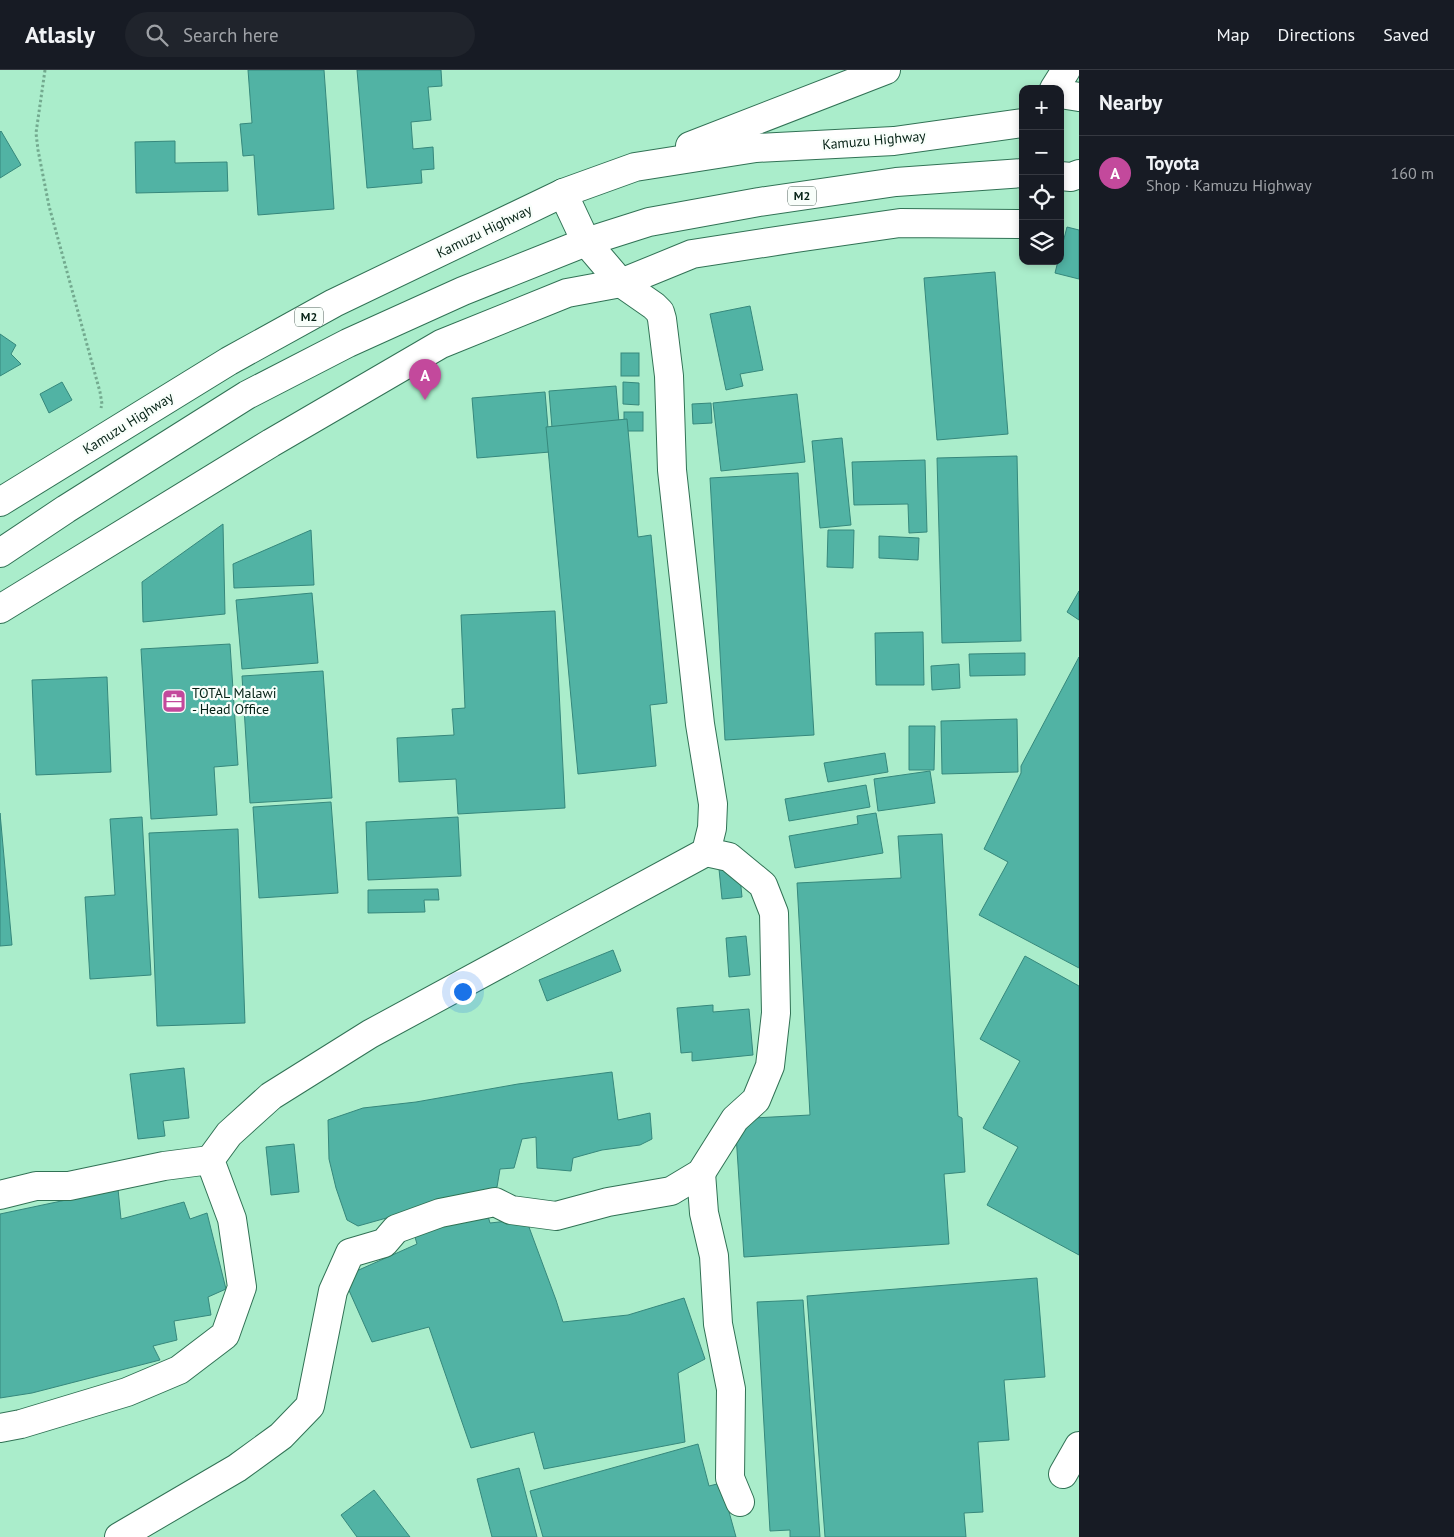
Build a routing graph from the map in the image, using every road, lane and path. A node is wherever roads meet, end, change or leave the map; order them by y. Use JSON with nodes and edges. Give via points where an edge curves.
{"nodes":[{"id":1,"x":45,"y":70,"type":"edge"},
{"id":2,"x":886,"y":70,"type":"edge"},
{"id":3,"x":1066,"y":70,"type":"edge"},
{"id":4,"x":1057,"y":85,"type":"edge"},
{"id":5,"x":1064,"y":95,"type":"edge"},
{"id":6,"x":1079,"y":97,"type":"edge"},
{"id":7,"x":1019,"y":124,"type":"edge"},
{"id":8,"x":635,"y":167,"type":"junction"},
{"id":9,"x":1019,"y":173,"type":"edge"},
{"id":10,"x":1079,"y":174,"type":"edge"},
{"id":11,"x":1064,"y":176,"type":"edge"},
{"id":12,"x":563,"y":193,"type":"junction"},
{"id":13,"x":1019,"y":224,"type":"edge"},
{"id":14,"x":586,"y":242,"type":"junction"},
{"id":15,"x":621,"y":283,"type":"junction"},
{"id":16,"x":98,"y":414,"type":"dead end"},
{"id":17,"x":0,"y":502,"type":"edge"},
{"id":18,"x":0,"y":553,"type":"edge"},
{"id":19,"x":0,"y":609,"type":"edge"},
{"id":20,"x":706,"y":852,"type":"junction"},
{"id":21,"x":210,"y":1160,"type":"junction"},
{"id":22,"x":701,"y":1173,"type":"junction"},
{"id":23,"x":0,"y":1195,"type":"edge"},
{"id":24,"x":0,"y":1428,"type":"edge"},
{"id":25,"x":1079,"y":1446,"type":"edge"},
{"id":26,"x":1063,"y":1474,"type":"dead end"},
{"id":27,"x":740,"y":1502,"type":"dead end"},
{"id":28,"x":119,"y":1537,"type":"edge"}],
"edges":[{"from":1,"to":16,"type":"path","via":[[36,133],[38,150],[48,206],[100,392],[102,404]]},
{"from":2,"to":8,"type":"main road"},
{"from":3,"to":4,"type":"main road"},
{"from":5,"to":6,"type":"main road"},
{"from":7,"to":8,"type":"main road","name":"Kamuzu Highway","number":"M2","via":[[894,141],[756,148]]},
{"from":8,"to":12,"type":"main road","name":"Kamuzu Highway","number":"M2"},
{"from":9,"to":14,"type":"main road","number":"M2","via":[[896,182],[759,202],[649,222]]},
{"from":10,"to":11,"type":"main road"},
{"from":12,"to":14,"type":"main road"},
{"from":12,"to":17,"type":"main road","name":"Kamuzu Highway","number":"M2","via":[[334,303],[237,356]]},
{"from":13,"to":15,"type":"main road","via":[[900,223],[796,238],[692,254]]},
{"from":14,"to":15,"type":"main road"},
{"from":14,"to":18,"type":"main road","number":"M2","via":[[462,291],[348,343],[247,395]]},
{"from":15,"to":19,"type":"main road","via":[[568,293],[441,344],[271,443]]},
{"from":15,"to":20,"type":"main road","via":[[654,306],[662,319],[669,376],[672,470],[700,724],[713,804]]},
{"from":20,"to":21,"type":"main road","via":[[370,1034],[271,1096],[229,1134]]},
{"from":20,"to":22,"type":"main road","via":[[729,857],[763,884],[774,913],[776,1013],[770,1066],[756,1100],[735,1119]]},
{"from":21,"to":23,"type":"main road","via":[[69,1186],[36,1186]]},
{"from":21,"to":24,"type":"main road","via":[[232,1219],[242,1287],[225,1335],[179,1370],[127,1392]]},
{"from":22,"to":27,"type":"main road","via":[[704,1213],[714,1256],[718,1324],[731,1389],[730,1478]]},
{"from":22,"to":28,"type":"main road","via":[[671,1191],[608,1202],[556,1216],[511,1210],[496,1202],[440,1213],[396,1229],[384,1243],[350,1253],[333,1291],[310,1406],[281,1436],[237,1468]]},
{"from":25,"to":26,"type":"main road"}]}
